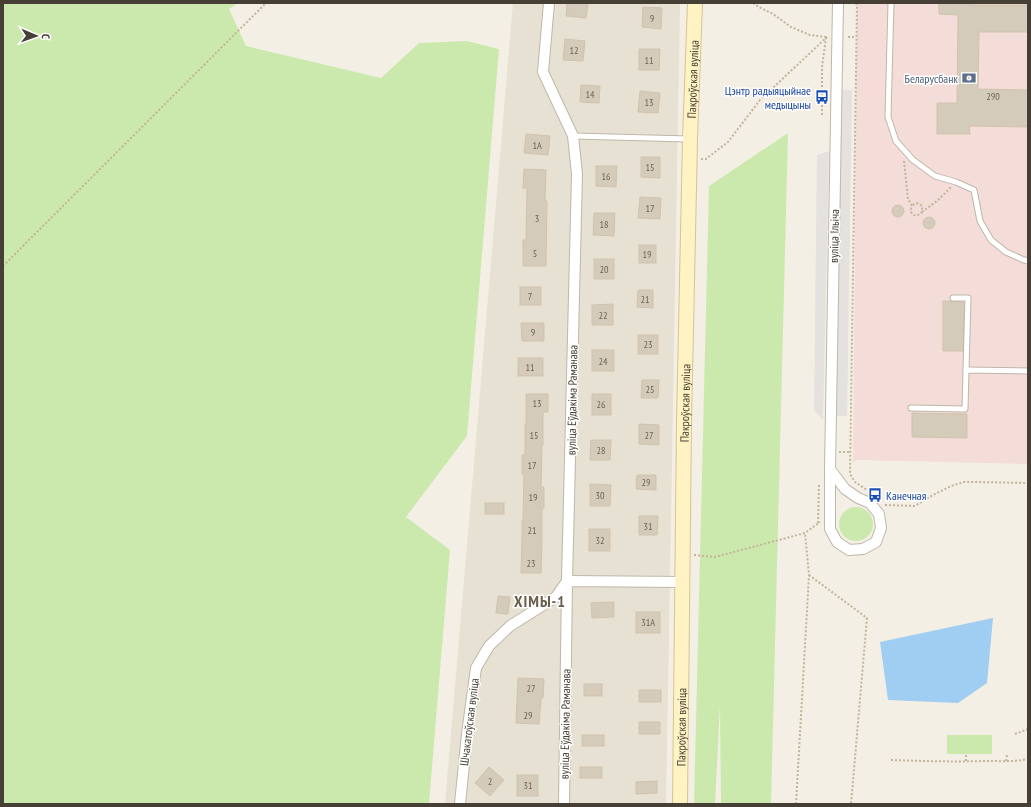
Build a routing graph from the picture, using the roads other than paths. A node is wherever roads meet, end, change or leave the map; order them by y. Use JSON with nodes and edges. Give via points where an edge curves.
{"nodes":[{"id":1,"x":549,"y":3,"type":"edge"},
{"id":2,"x":695,"y":3,"type":"edge"},
{"id":3,"x":838,"y":3,"type":"edge"},
{"id":4,"x":891,"y":3,"type":"edge"},
{"id":5,"x":573,"y":136,"type":"junction"},
{"id":6,"x":690,"y":139,"type":"junction"},
{"id":7,"x":1028,"y":260,"type":"edge"},
{"id":8,"x":953,"y":298,"type":"dead end"},
{"id":9,"x":966,"y":370,"type":"junction"},
{"id":10,"x":1028,"y":371,"type":"edge"},
{"id":11,"x":911,"y":408,"type":"dead end"},
{"id":12,"x":830,"y":469,"type":"junction"},
{"id":13,"x":567,"y":581,"type":"junction"},
{"id":14,"x":683,"y":582,"type":"junction"},
{"id":15,"x":460,"y":804,"type":"edge"},
{"id":16,"x":564,"y":804,"type":"edge"},
{"id":17,"x":680,"y":804,"type":"edge"}],
"edges":[{"from":1,"to":5,"type":"street","name":"вуліца Еўдакіма Раманава","via":[[543,72]]},
{"from":2,"to":6,"type":"street","name":"Пакроўская вуліца"},
{"from":3,"to":12,"type":"street","name":"вуліца Ільіча"},
{"from":4,"to":7,"type":"lane","via":[[888,117],[896,141],[912,160],[935,176],[974,190],[980,221],[991,240],[1006,252]]},
{"from":5,"to":6,"type":"lane"},
{"from":5,"to":13,"type":"street","name":"вуліца Еўдакіма Раманава","via":[[577,174]]},
{"from":6,"to":14,"type":"street","name":"Пакроўская вуліца"},
{"from":8,"to":9,"type":"lane","via":[[968,298]]},
{"from":9,"to":10,"type":"lane"},
{"from":9,"to":11,"type":"lane","via":[[966,409]]},
{"from":12,"to":12,"type":"street","name":"вуліца Ільіча","via":[[830,529],[837,542],[849,550],[863,549],[876,542],[881,528],[879,514],[870,503],[845,489]]},
{"from":13,"to":14,"type":"street"},
{"from":13,"to":15,"type":"street","name":"Шчакатоўская вуліца","via":[[556,597],[510,626],[489,646],[476,668]]},
{"from":13,"to":16,"type":"street","name":"вуліца Еўдакіма Раманава"},
{"from":14,"to":17,"type":"street","name":"Пакроўская вуліца"}]}
